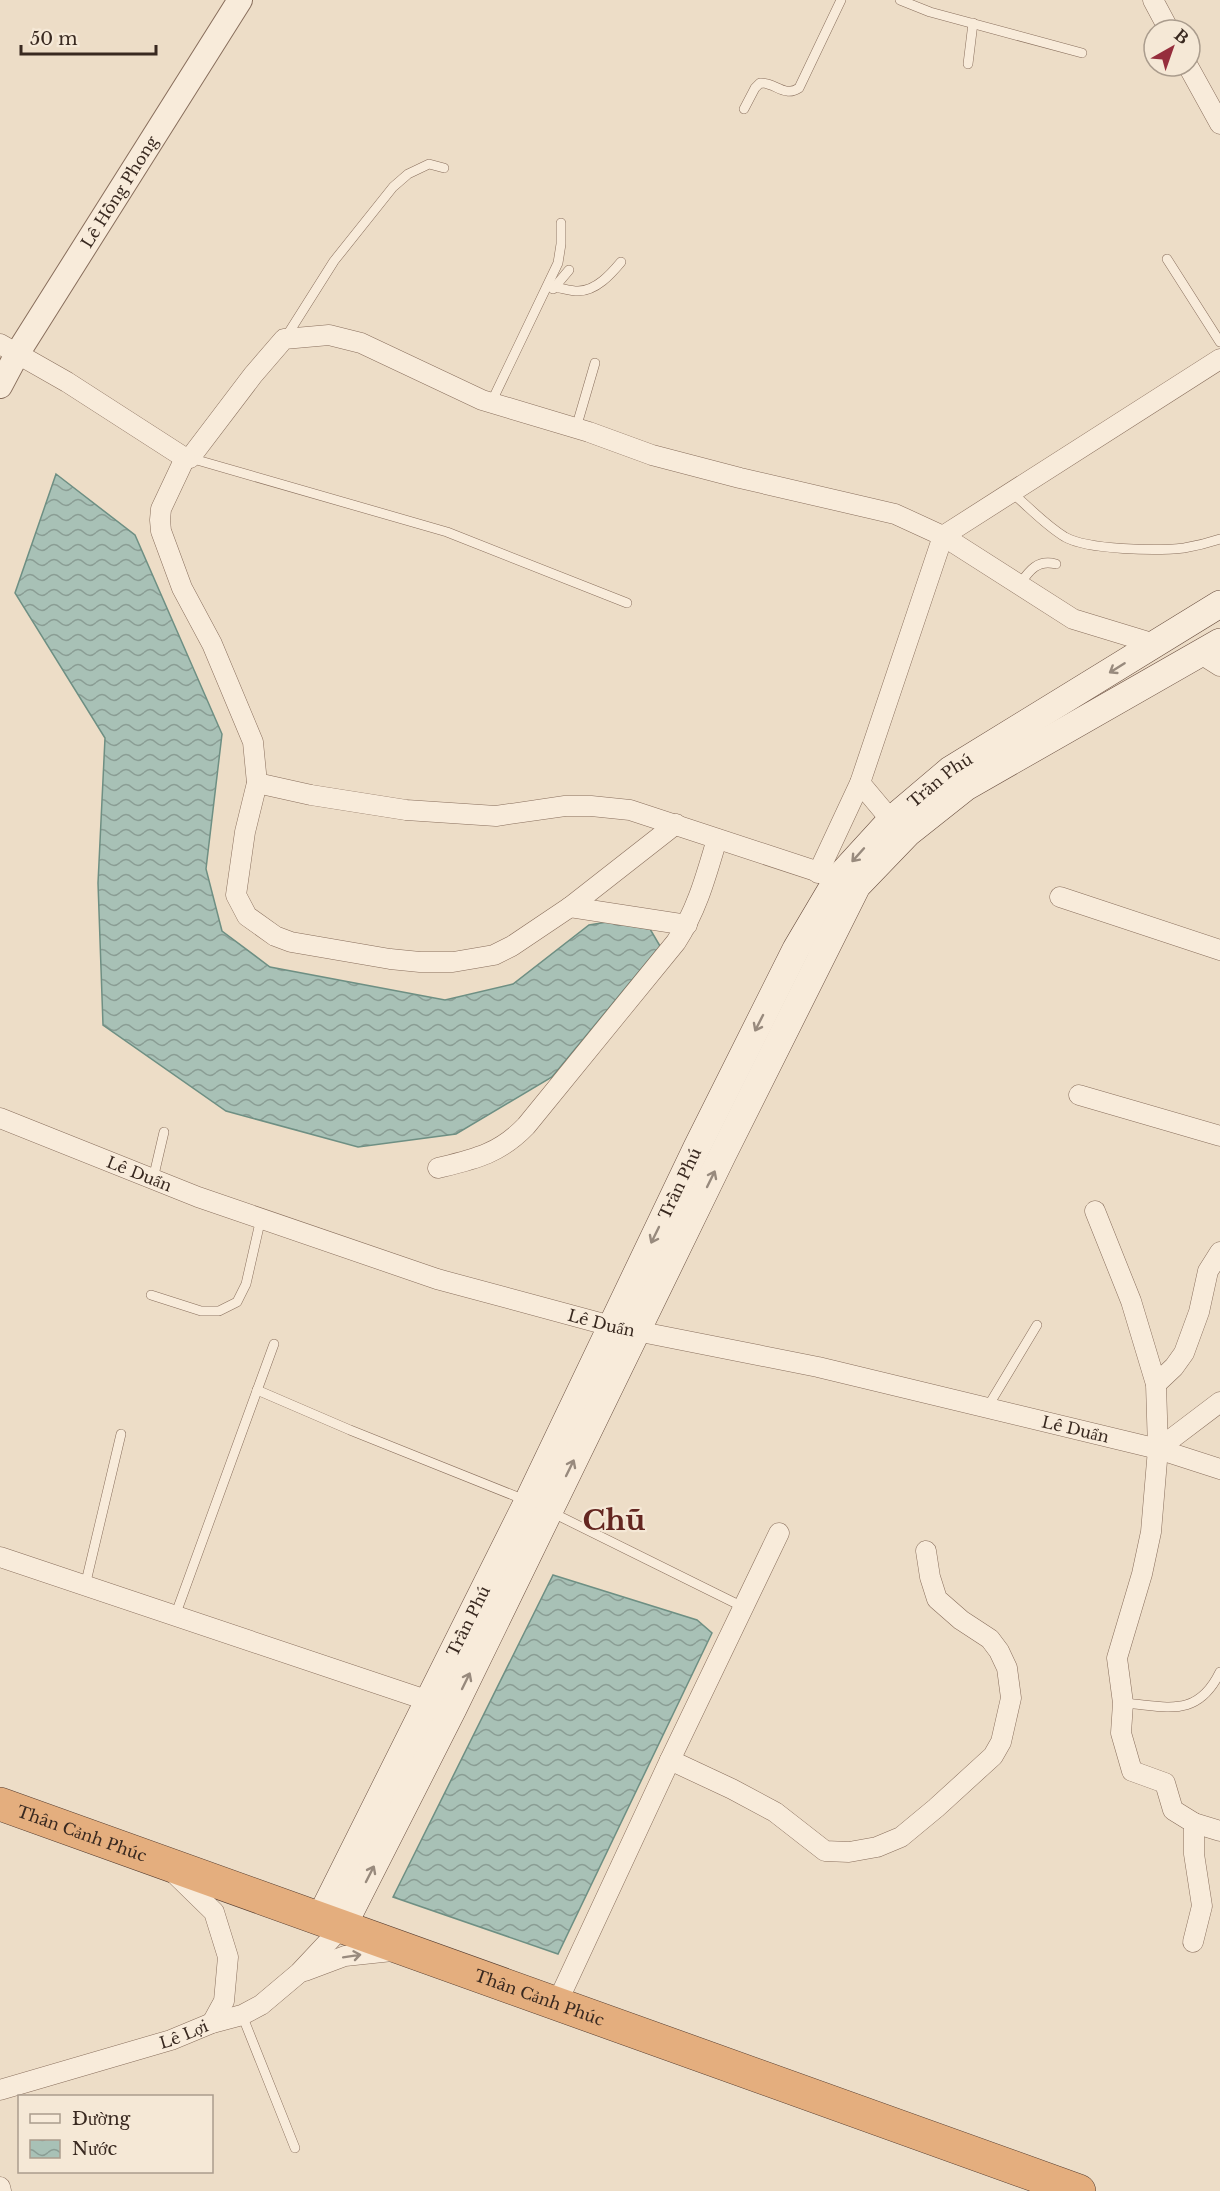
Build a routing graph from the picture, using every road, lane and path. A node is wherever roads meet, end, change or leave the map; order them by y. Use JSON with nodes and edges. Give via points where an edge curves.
{"nodes":[{"id":1,"x":240,"y":0,"type":"edge"},
{"id":2,"x":841,"y":0,"type":"edge"},
{"id":3,"x":900,"y":0,"type":"edge"},
{"id":4,"x":1152,"y":0,"type":"edge"},
{"id":5,"x":1162,"y":18,"type":"edge"},
{"id":6,"x":973,"y":23,"type":"junction"},
{"id":7,"x":1082,"y":53,"type":"dead end"},
{"id":8,"x":968,"y":64,"type":"dead end"},
{"id":9,"x":1195,"y":78,"type":"edge"},
{"id":10,"x":744,"y":109,"type":"dead end"},
{"id":11,"x":1220,"y":124,"type":"edge"},
{"id":12,"x":444,"y":168,"type":"dead end"},
{"id":13,"x":561,"y":223,"type":"dead end"},
{"id":14,"x":1167,"y":260,"type":"dead end"},
{"id":15,"x":621,"y":262,"type":"dead end"},
{"id":16,"x":569,"y":270,"type":"dead end"},
{"id":17,"x":554,"y":287,"type":"junction"},
{"id":18,"x":539,"y":303,"type":"junction"},
{"id":19,"x":284,"y":339,"type":"junction"},
{"id":20,"x":1220,"y":342,"type":"edge"},
{"id":21,"x":8,"y":349,"type":"edge"},
{"id":22,"x":1220,"y":359,"type":"edge"},
{"id":23,"x":595,"y":363,"type":"dead end"},
{"id":24,"x":0,"y":386,"type":"edge"},
{"id":25,"x":491,"y":403,"type":"junction"},
{"id":26,"x":576,"y":428,"type":"junction"},
{"id":27,"x":187,"y":458,"type":"junction"},
{"id":28,"x":1011,"y":492,"type":"junction"},
{"id":29,"x":943,"y":536,"type":"junction"},
{"id":30,"x":1220,"y":539,"type":"edge"},
{"id":31,"x":1056,"y":564,"type":"dead end"},
{"id":32,"x":1019,"y":585,"type":"junction"},
{"id":33,"x":627,"y":603,"type":"dead end"},
{"id":34,"x":1220,"y":604,"type":"edge"},
{"id":35,"x":1155,"y":644,"type":"junction"},
{"id":36,"x":1214,"y":654,"type":"edge"},
{"id":37,"x":257,"y":783,"type":"junction"},
{"id":38,"x":860,"y":783,"type":"junction"},
{"id":39,"x":676,"y":824,"type":"junction"},
{"id":40,"x":899,"y":826,"type":"junction"},
{"id":41,"x":717,"y":839,"type":"junction"},
{"id":42,"x":838,"y":879,"type":"junction"},
{"id":43,"x":1060,"y":897,"type":"dead end"},
{"id":44,"x":570,"y":907,"type":"junction"},
{"id":45,"x":687,"y":925,"type":"junction"},
{"id":46,"x":1220,"y":950,"type":"edge"},
{"id":47,"x":1079,"y":1095,"type":"dead end"},
{"id":48,"x":0,"y":1118,"type":"edge"},
{"id":49,"x":164,"y":1132,"type":"dead end"},
{"id":50,"x":1220,"y":1136,"type":"edge"},
{"id":51,"x":438,"y":1168,"type":"dead end"},
{"id":52,"x":153,"y":1179,"type":"junction"},
{"id":53,"x":1095,"y":1211,"type":"dead end"},
{"id":54,"x":261,"y":1218,"type":"junction"},
{"id":55,"x":1220,"y":1252,"type":"edge"},
{"id":56,"x":151,"y":1295,"type":"dead end"},
{"id":57,"x":1037,"y":1325,"type":"dead end"},
{"id":58,"x":624,"y":1329,"type":"junction"},
{"id":59,"x":274,"y":1344,"type":"dead end"},
{"id":60,"x":1156,"y":1384,"type":"junction"},
{"id":61,"x":257,"y":1390,"type":"junction"},
{"id":62,"x":1220,"y":1402,"type":"edge"},
{"id":63,"x":987,"y":1408,"type":"junction"},
{"id":64,"x":121,"y":1434,"type":"dead end"},
{"id":65,"x":1158,"y":1449,"type":"junction"},
{"id":66,"x":1220,"y":1469,"type":"edge"},
{"id":67,"x":538,"y":1506,"type":"junction"},
{"id":68,"x":779,"y":1533,"type":"dead end"},
{"id":69,"x":926,"y":1551,"type":"dead end"},
{"id":70,"x":0,"y":1557,"type":"edge"},
{"id":71,"x":85,"y":1586,"type":"junction"},
{"id":72,"x":737,"y":1604,"type":"dead end"},
{"id":73,"x":175,"y":1616,"type":"junction"},
{"id":74,"x":1220,"y":1672,"type":"edge"},
{"id":75,"x":1123,"y":1702,"type":"junction"},
{"id":76,"x":441,"y":1705,"type":"junction"},
{"id":77,"x":670,"y":1760,"type":"junction"},
{"id":78,"x":0,"y":1804,"type":"edge"},
{"id":79,"x":1194,"y":1824,"type":"junction"},
{"id":80,"x":1220,"y":1831,"type":"edge"},
{"id":81,"x":163,"y":1862,"type":"junction"},
{"id":82,"x":332,"y":1922,"type":"junction"},
{"id":83,"x":1192,"y":1942,"type":"dead end"},
{"id":84,"x":407,"y":1949,"type":"junction"},
{"id":85,"x":299,"y":1972,"type":"junction"},
{"id":86,"x":557,"y":2003,"type":"junction"},
{"id":87,"x":242,"y":2015,"type":"junction"},
{"id":88,"x":212,"y":2023,"type":"junction"},
{"id":89,"x":0,"y":2090,"type":"edge"},
{"id":90,"x":295,"y":2148,"type":"dead end"},
{"id":91,"x":1079,"y":2191,"type":"edge"}],
"edges":[{"from":1,"to":21,"type":"street","name":"Lê Hồng Phong"},
{"from":2,"to":10,"type":"lane","via":[[799,88],[787,93],[760,83]]},
{"from":3,"to":6,"type":"lane"},
{"from":4,"to":5,"type":"street"},
{"from":6,"to":7,"type":"lane"},
{"from":6,"to":8,"type":"lane"},
{"from":9,"to":11,"type":"street"},
{"from":12,"to":19,"type":"lane","via":[[429,164],[393,187],[334,261]]},
{"from":13,"to":18,"type":"lane","via":[[558,263]]},
{"from":14,"to":20,"type":"lane"},
{"from":15,"to":17,"type":"lane","via":[[589,289]]},
{"from":16,"to":17,"type":"lane"},
{"from":17,"to":18,"type":"lane"},
{"from":18,"to":25,"type":"lane"},
{"from":19,"to":25,"type":"street","via":[[329,335],[361,343]]},
{"from":19,"to":27,"type":"street"},
{"from":21,"to":24,"type":"street","name":"Lê Hồng Phong"},
{"from":21,"to":27,"type":"street"},
{"from":22,"to":28,"type":"street"},
{"from":23,"to":26,"type":"lane"},
{"from":25,"to":26,"type":"street"},
{"from":26,"to":29,"type":"street","via":[[663,458],[895,514]]},
{"from":27,"to":33,"type":"lane","via":[[447,532]]},
{"from":27,"to":37,"type":"street","via":[[161,509],[161,531],[182,588],[212,644],[253,742]]},
{"from":28,"to":29,"type":"street"},
{"from":28,"to":30,"type":"lane","via":[[1054,529],[1078,543],[1165,549]]},
{"from":29,"to":32,"type":"street"},
{"from":29,"to":38,"type":"street","name":"Trần Phú"},
{"from":31,"to":32,"type":"lane","via":[[1033,567]]},
{"from":32,"to":35,"type":"street","via":[[1073,619]]},
{"from":34,"to":35,"type":"main road","name":"Trần Phú"},
{"from":35,"to":40,"type":"main road","name":"Trần Phú","one_way":true,"via":[[950,770]]},
{"from":36,"to":40,"type":"main road","name":"Trần Phú"},
{"from":37,"to":39,"type":"street","via":[[406,810],[496,816],[540,808],[591,806],[630,810]]},
{"from":37,"to":44,"type":"street","via":[[236,896],[247,916],[275,936],[390,959],[453,962],[495,956]]},
{"from":38,"to":40,"type":"street"},
{"from":38,"to":42,"type":"street","name":"Trần Phú"},
{"from":39,"to":41,"type":"street"},
{"from":39,"to":44,"type":"street"},
{"from":40,"to":42,"type":"main road","name":"Trần Phú"},
{"from":41,"to":42,"type":"street"},
{"from":41,"to":45,"type":"street","via":[[701,896]]},
{"from":42,"to":58,"type":"main road","name":"Trần Phú","via":[[796,949],[697,1147]]},
{"from":43,"to":46,"type":"street"},
{"from":44,"to":45,"type":"street"},
{"from":45,"to":51,"type":"street","via":[[516,1136],[481,1158]]},
{"from":47,"to":50,"type":"street"},
{"from":48,"to":52,"type":"street","name":"Lê Duẩn"},
{"from":49,"to":52,"type":"lane"},
{"from":52,"to":54,"type":"street","name":"Lê Duẩn"},
{"from":53,"to":60,"type":"street","via":[[1131,1301]]},
{"from":54,"to":56,"type":"lane","via":[[246,1284],[237,1302],[219,1311],[201,1311]]},
{"from":54,"to":58,"type":"street","name":"Lê Duẩn","via":[[437,1279]]},
{"from":55,"to":60,"type":"street","via":[[1208,1271],[1184,1353]]},
{"from":57,"to":63,"type":"lane"},
{"from":58,"to":63,"type":"street","name":"Lê Duẩn","via":[[818,1367]]},
{"from":58,"to":67,"type":"main road","name":"Trần Phú"},
{"from":59,"to":61,"type":"lane"},
{"from":60,"to":65,"type":"street"},
{"from":61,"to":67,"type":"lane"},
{"from":61,"to":73,"type":"lane"},
{"from":62,"to":65,"type":"street"},
{"from":63,"to":65,"type":"street","name":"Lê Duẩn"},
{"from":64,"to":71,"type":"lane"},
{"from":65,"to":66,"type":"street","name":"Lê Duẩn"},
{"from":65,"to":75,"type":"street","via":[[1151,1532],[1117,1658]]},
{"from":67,"to":72,"type":"lane"},
{"from":67,"to":76,"type":"main road","name":"Trần Phú"},
{"from":68,"to":77,"type":"street"},
{"from":69,"to":77,"type":"street","via":[[937,1599],[990,1639],[999,1651],[1007,1668],[1011,1698],[1001,1742],[993,1756],[910,1830],[877,1847],[825,1851],[775,1812]]},
{"from":70,"to":71,"type":"street"},
{"from":71,"to":73,"type":"street"},
{"from":73,"to":76,"type":"street"},
{"from":74,"to":75,"type":"lane","via":[[1207,1694],[1191,1704],[1181,1707]]},
{"from":75,"to":79,"type":"street","via":[[1121,1733],[1132,1771],[1165,1783],[1173,1810]]},
{"from":76,"to":82,"type":"main road","name":"Trần Phú"},
{"from":77,"to":86,"type":"street"},
{"from":78,"to":81,"type":"highway","name":"Thân Cảnh Phúc"},
{"from":79,"to":80,"type":"street"},
{"from":79,"to":83,"type":"street","via":[[1202,1906]]},
{"from":81,"to":82,"type":"highway","name":"Thân Cảnh Phúc"},
{"from":81,"to":88,"type":"street","via":[[214,1912],[228,1957],[224,2001]]},
{"from":82,"to":84,"type":"highway","name":"Thân Cảnh Phúc"},
{"from":82,"to":85,"type":"street","name":"Lê Lợi"},
{"from":85,"to":84,"type":"street","one_way":true,"via":[[345,1956]]},
{"from":84,"to":86,"type":"highway","name":"Thân Cảnh Phúc"},
{"from":85,"to":87,"type":"street","name":"Lê Lợi","via":[[261,2006]]},
{"from":86,"to":91,"type":"highway","name":"Thân Cảnh Phúc"},
{"from":87,"to":88,"type":"street","name":"Lê Lợi"},
{"from":87,"to":90,"type":"lane"},
{"from":88,"to":89,"type":"street","name":"Lê Lợi","via":[[171,2040]]}]}
